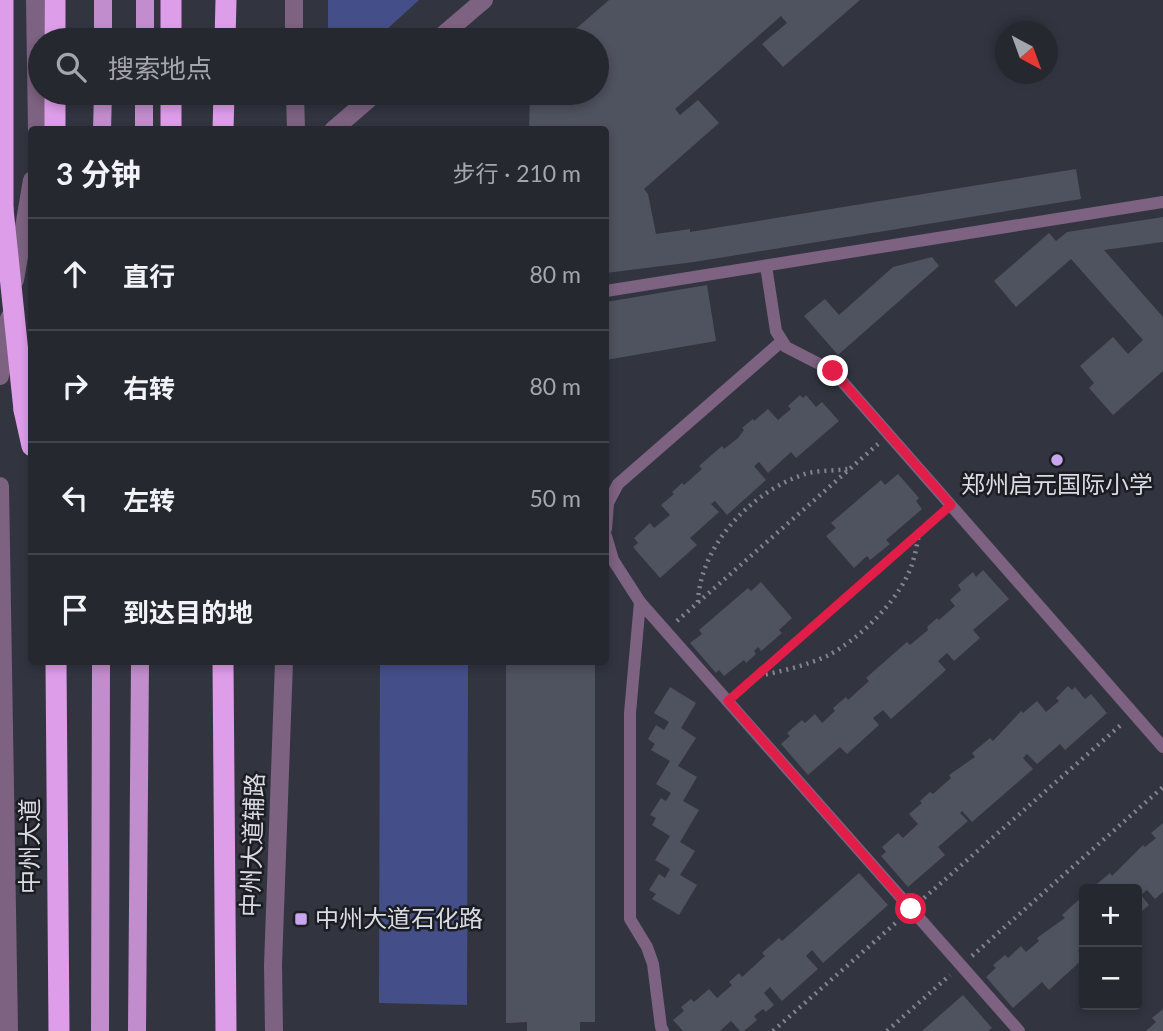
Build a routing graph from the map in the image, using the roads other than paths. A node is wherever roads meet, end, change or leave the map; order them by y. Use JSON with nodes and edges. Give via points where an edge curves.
{"nodes":[{"id":1,"x":3,"y":0,"type":"edge"},
{"id":2,"x":36,"y":0,"type":"edge"},
{"id":3,"x":55,"y":0,"type":"edge"},
{"id":4,"x":103,"y":0,"type":"edge"},
{"id":5,"x":145,"y":0,"type":"edge"},
{"id":6,"x":171,"y":0,"type":"edge"},
{"id":7,"x":226,"y":0,"type":"edge"},
{"id":8,"x":294,"y":0,"type":"edge"},
{"id":9,"x":484,"y":0,"type":"edge"},
{"id":10,"x":36,"y":28,"type":"edge"},
{"id":11,"x":55,"y":28,"type":"edge"},
{"id":12,"x":103,"y":28,"type":"edge"},
{"id":13,"x":145,"y":28,"type":"edge"},
{"id":14,"x":171,"y":28,"type":"edge"},
{"id":15,"x":225,"y":28,"type":"edge"},
{"id":16,"x":294,"y":28,"type":"edge"},
{"id":17,"x":451,"y":28,"type":"edge"},
{"id":18,"x":37,"y":105,"type":"edge"},
{"id":19,"x":55,"y":105,"type":"edge"},
{"id":20,"x":103,"y":105,"type":"edge"},
{"id":21,"x":144,"y":105,"type":"edge"},
{"id":22,"x":171,"y":105,"type":"edge"},
{"id":23,"x":224,"y":105,"type":"edge"},
{"id":24,"x":295,"y":105,"type":"edge"},
{"id":25,"x":362,"y":105,"type":"edge"},
{"id":26,"x":37,"y":126,"type":"edge"},
{"id":27,"x":55,"y":126,"type":"edge"},
{"id":28,"x":102,"y":126,"type":"edge"},
{"id":29,"x":144,"y":126,"type":"edge"},
{"id":30,"x":171,"y":126,"type":"edge"},
{"id":31,"x":223,"y":126,"type":"edge"},
{"id":32,"x":296,"y":126,"type":"edge"},
{"id":33,"x":338,"y":126,"type":"edge"},
{"id":34,"x":1163,"y":202,"type":"edge"},
{"id":35,"x":28,"y":204,"type":"edge"},
{"id":36,"x":766,"y":266,"type":"junction"},
{"id":37,"x":609,"y":291,"type":"edge"},
{"id":38,"x":782,"y":341,"type":"junction"},
{"id":39,"x":0,"y":376,"type":"edge"},
{"id":40,"x":28,"y":428,"type":"edge"},
{"id":41,"x":0,"y":486,"type":"edge"},
{"id":42,"x":609,"y":501,"type":"edge"},
{"id":43,"x":609,"y":546,"type":"edge"},
{"id":44,"x":640,"y":602,"type":"junction"},
{"id":45,"x":56,"y":665,"type":"edge"},
{"id":46,"x":101,"y":665,"type":"edge"},
{"id":47,"x":140,"y":665,"type":"edge"},
{"id":48,"x":223,"y":665,"type":"edge"},
{"id":49,"x":284,"y":665,"type":"edge"},
{"id":50,"x":1163,"y":747,"type":"edge"},
{"id":51,"x":9,"y":1031,"type":"edge"},
{"id":52,"x":59,"y":1031,"type":"edge"},
{"id":53,"x":100,"y":1031,"type":"edge"},
{"id":54,"x":138,"y":1031,"type":"edge"},
{"id":55,"x":226,"y":1031,"type":"edge"},
{"id":56,"x":274,"y":1031,"type":"edge"},
{"id":57,"x":663,"y":1031,"type":"edge"},
{"id":58,"x":1019,"y":1031,"type":"edge"}],
"edges":[{"from":1,"to":40,"type":"highway","bridge":true,"via":[[3,209]]},
{"from":2,"to":10,"type":"street"},
{"from":3,"to":11,"type":"highway"},
{"from":4,"to":12,"type":"main road"},
{"from":5,"to":13,"type":"main road"},
{"from":6,"to":14,"type":"highway"},
{"from":7,"to":15,"type":"highway"},
{"from":8,"to":16,"type":"street"},
{"from":9,"to":17,"type":"street"},
{"from":18,"to":26,"type":"street"},
{"from":19,"to":27,"type":"highway"},
{"from":20,"to":28,"type":"main road"},
{"from":21,"to":29,"type":"main road"},
{"from":22,"to":30,"type":"highway"},
{"from":23,"to":31,"type":"highway"},
{"from":24,"to":32,"type":"street"},
{"from":25,"to":33,"type":"street"},
{"from":34,"to":36,"type":"lane"},
{"from":35,"to":39,"type":"street"},
{"from":36,"to":37,"type":"lane"},
{"from":36,"to":38,"type":"lane","via":[[776,331]]},
{"from":38,"to":42,"type":"lane","via":[[618,484]]},
{"from":38,"to":50,"type":"lane","via":[[798,356],[833,371]]},
{"from":41,"to":51,"type":"street"},
{"from":43,"to":44,"type":"lane"},
{"from":44,"to":57,"type":"lane","via":[[630,713],[630,919],[653,964]]},
{"from":44,"to":58,"type":"lane"},
{"from":45,"to":52,"type":"highway","name":"中州大道"},
{"from":46,"to":53,"type":"main road"},
{"from":47,"to":54,"type":"main road"},
{"from":48,"to":55,"type":"highway"},
{"from":49,"to":56,"type":"street","name":"中州大道辅路"}]}
